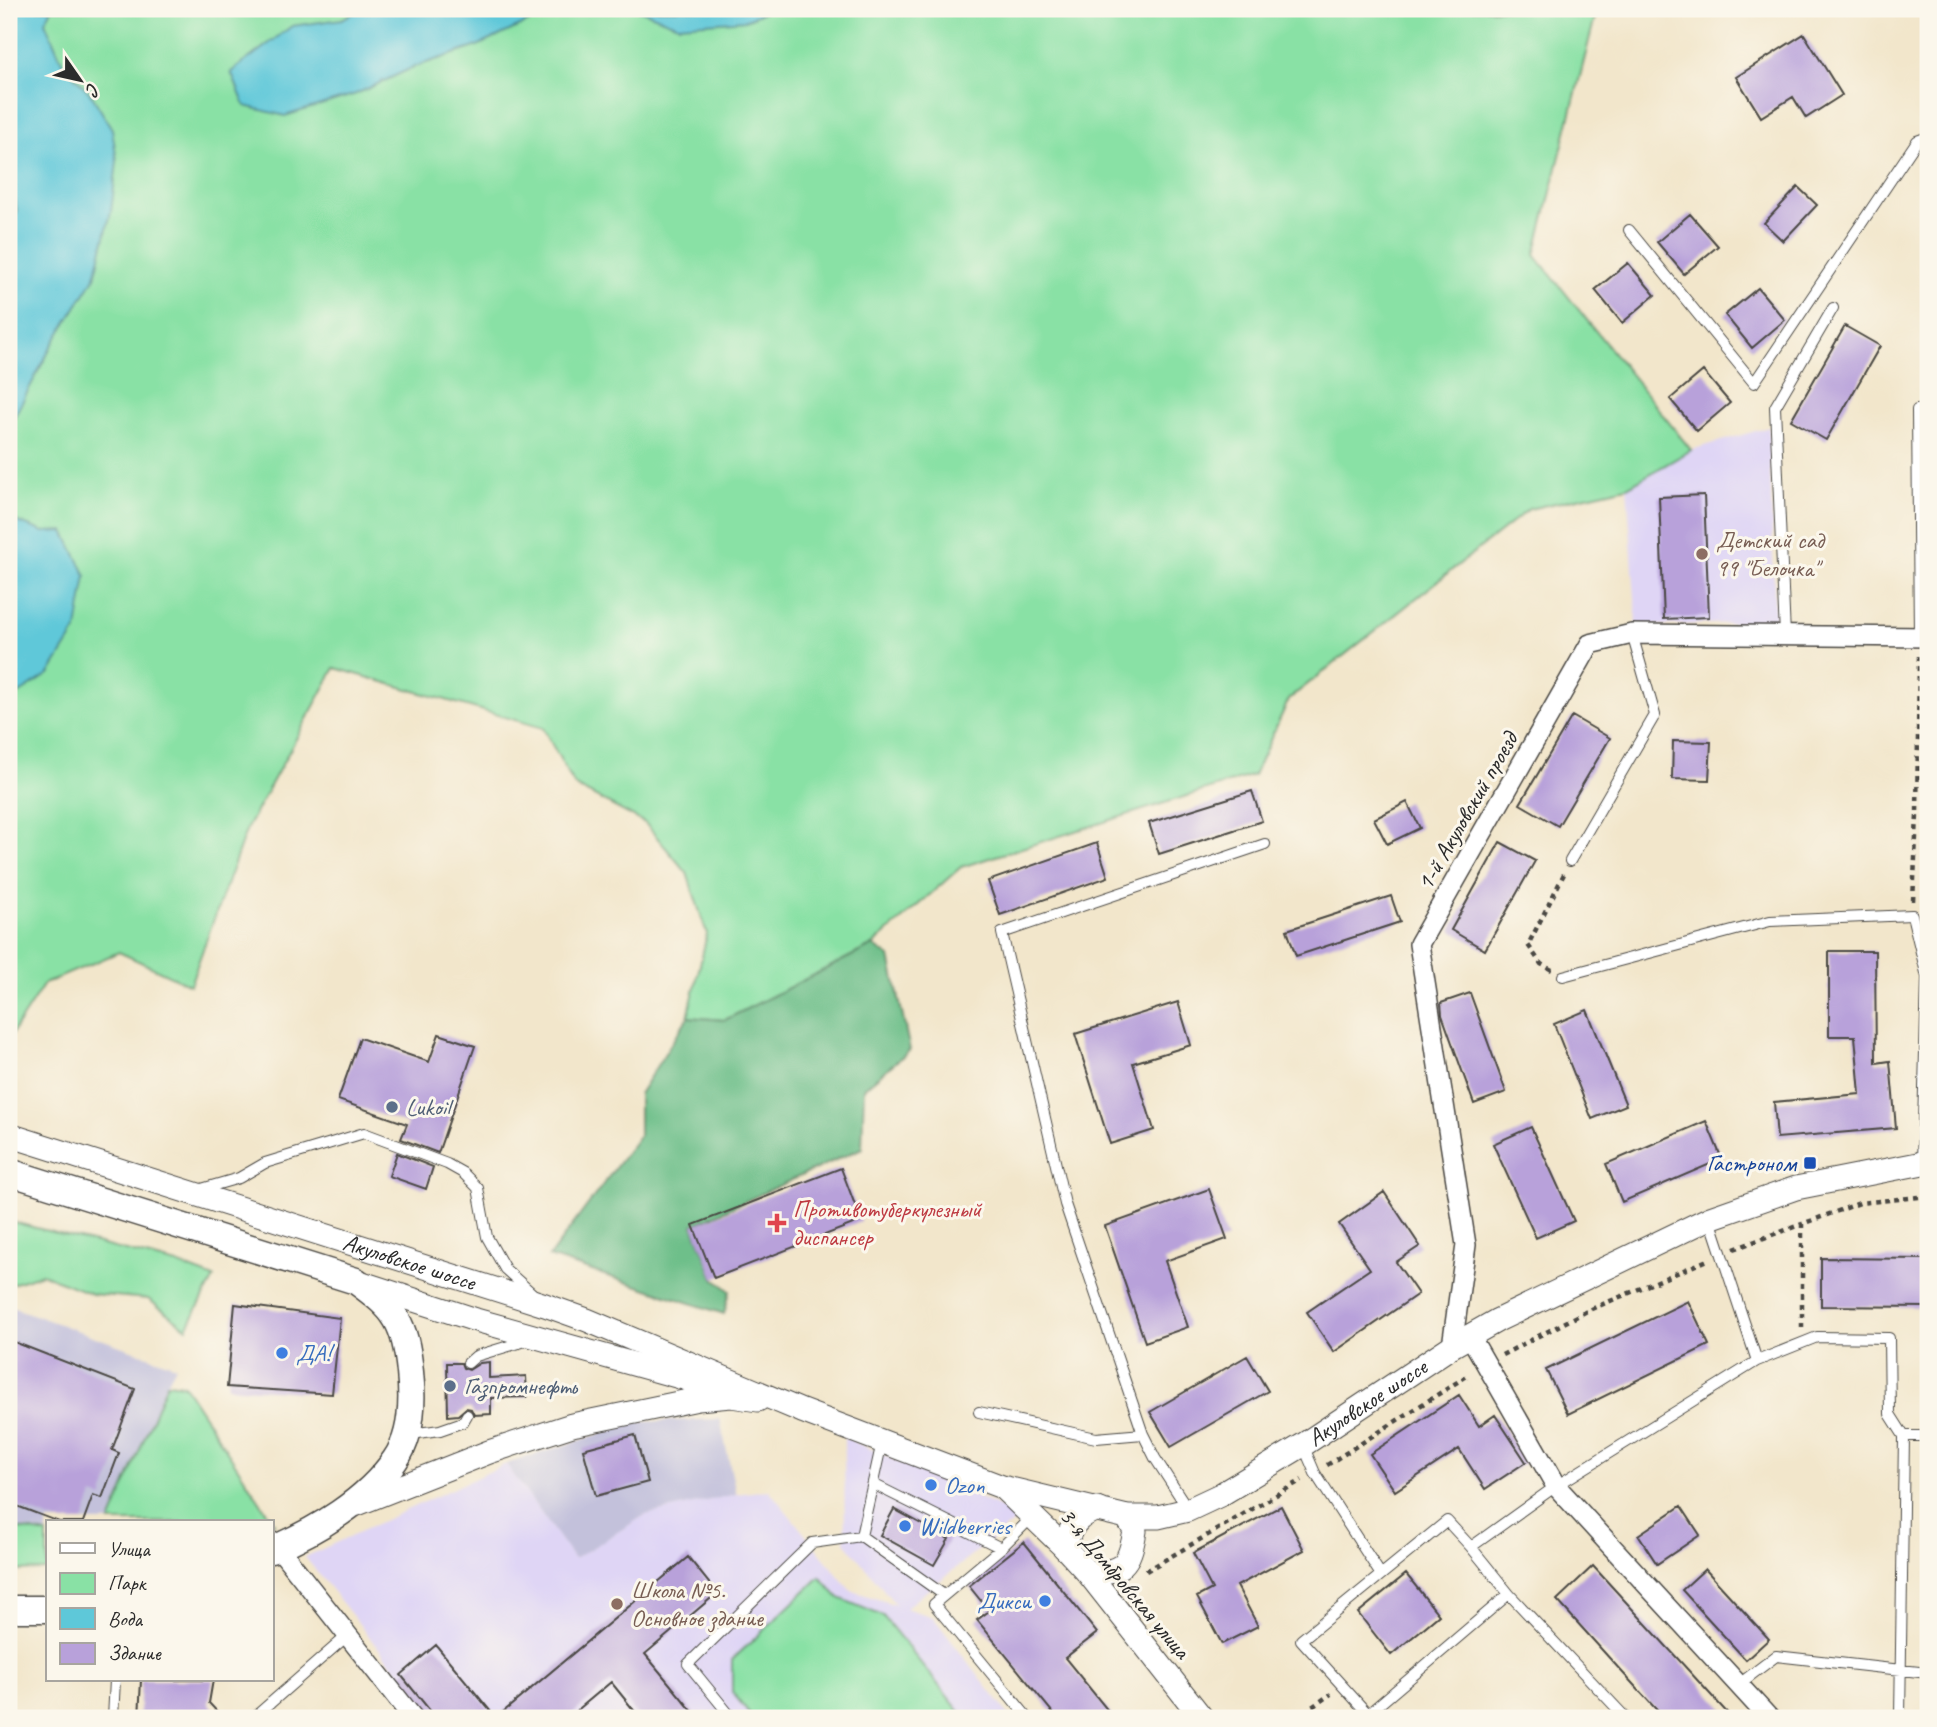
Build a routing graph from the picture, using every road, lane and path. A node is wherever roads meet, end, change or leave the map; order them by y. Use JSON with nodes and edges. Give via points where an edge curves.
{"nodes":[{"id":1,"x":1928,"y":137,"type":"edge"},
{"id":2,"x":1629,"y":230,"type":"dead end"},
{"id":3,"x":1833,"y":308,"type":"dead end"},
{"id":4,"x":1928,"y":409,"type":"edge"},
{"id":5,"x":1632,"y":634,"type":"junction"},
{"id":6,"x":1785,"y":635,"type":"junction"},
{"id":7,"x":1924,"y":637,"type":"edge"},
{"id":8,"x":1265,"y":844,"type":"dead end"},
{"id":9,"x":1570,"y":861,"type":"joint"},
{"id":10,"x":1912,"y":915,"type":"junction"},
{"id":11,"x":1563,"y":976,"type":"joint"},
{"id":12,"x":9,"y":1123,"type":"edge"},
{"id":13,"x":9,"y":1135,"type":"edge"},
{"id":14,"x":94,"y":1161,"type":"junction"},
{"id":15,"x":1925,"y":1163,"type":"edge"},
{"id":16,"x":9,"y":1172,"type":"edge"},
{"id":17,"x":190,"y":1192,"type":"junction"},
{"id":18,"x":1928,"y":1196,"type":"edge"},
{"id":19,"x":1710,"y":1218,"type":"junction"},
{"id":20,"x":1802,"y":1224,"type":"junction"},
{"id":21,"x":1721,"y":1254,"type":"junction"},
{"id":22,"x":356,"y":1280,"type":"junction"},
{"id":23,"x":545,"y":1304,"type":"junction"},
{"id":24,"x":537,"y":1337,"type":"junction"},
{"id":25,"x":1461,"y":1341,"type":"junction"},
{"id":26,"x":1802,"y":1343,"type":"junction"},
{"id":27,"x":1757,"y":1361,"type":"junction"},
{"id":28,"x":468,"y":1363,"type":"dead end"},
{"id":29,"x":1486,"y":1364,"type":"junction"},
{"id":30,"x":768,"y":1401,"type":"junction"},
{"id":31,"x":802,"y":1411,"type":"junction"},
{"id":32,"x":979,"y":1412,"type":"dead end"},
{"id":33,"x":467,"y":1415,"type":"dead end"},
{"id":34,"x":407,"y":1434,"type":"junction"},
{"id":35,"x":1143,"y":1434,"type":"junction"},
{"id":36,"x":1904,"y":1436,"type":"junction"},
{"id":37,"x":1928,"y":1436,"type":"edge"},
{"id":38,"x":882,"y":1441,"type":"junction"},
{"id":39,"x":1303,"y":1445,"type":"junction"},
{"id":40,"x":1315,"y":1473,"type":"junction"},
{"id":41,"x":873,"y":1484,"type":"junction"},
{"id":42,"x":1556,"y":1486,"type":"junction"},
{"id":43,"x":1002,"y":1488,"type":"junction"},
{"id":44,"x":355,"y":1505,"type":"junction"},
{"id":45,"x":1097,"y":1508,"type":"junction"},
{"id":46,"x":1188,"y":1510,"type":"junction"},
{"id":47,"x":1033,"y":1516,"type":"junction"},
{"id":48,"x":1127,"y":1517,"type":"junction"},
{"id":49,"x":861,"y":1536,"type":"junction"},
{"id":50,"x":1001,"y":1548,"type":"junction"},
{"id":51,"x":1065,"y":1548,"type":"junction"},
{"id":52,"x":1471,"y":1548,"type":"junction"},
{"id":53,"x":275,"y":1549,"type":"edge"},
{"id":54,"x":1088,"y":1573,"type":"junction"},
{"id":55,"x":1381,"y":1575,"type":"junction"},
{"id":56,"x":1138,"y":1576,"type":"dead end"},
{"id":57,"x":1509,"y":1594,"type":"junction"},
{"id":58,"x":944,"y":1595,"type":"junction"},
{"id":59,"x":9,"y":1609,"type":"edge"},
{"id":60,"x":46,"y":1609,"type":"edge"},
{"id":61,"x":348,"y":1635,"type":"junction"},
{"id":62,"x":1901,"y":1672,"type":"junction"},
{"id":63,"x":1928,"y":1674,"type":"edge"},
{"id":64,"x":115,"y":1682,"type":"edge"},
{"id":65,"x":1738,"y":1685,"type":"junction"},
{"id":66,"x":1343,"y":1686,"type":"junction"},
{"id":67,"x":1370,"y":1716,"type":"edge"},
{"id":68,"x":113,"y":1718,"type":"edge"},
{"id":69,"x":262,"y":1718,"type":"edge"},
{"id":70,"x":413,"y":1718,"type":"edge"},
{"id":71,"x":733,"y":1718,"type":"edge"},
{"id":72,"x":1028,"y":1718,"type":"edge"},
{"id":73,"x":1202,"y":1718,"type":"edge"},
{"id":74,"x":1296,"y":1718,"type":"edge"},
{"id":75,"x":1626,"y":1718,"type":"edge"},
{"id":76,"x":1769,"y":1718,"type":"edge"},
{"id":77,"x":1900,"y":1718,"type":"edge"}],
"edges":[{"from":1,"to":2,"type":"lane","via":[[1917,141],[1754,383]]},
{"from":3,"to":6,"type":"lane","via":[[1775,407]]},
{"from":4,"to":7,"type":"lane","via":[[1917,410]]},
{"from":5,"to":6,"type":"street","name":"1-й Акуловский проезд"},
{"from":5,"to":9,"type":"lane","via":[[1655,715]]},
{"from":5,"to":25,"type":"street","name":"1-й Акуловский проезд","via":[[1590,644],[1419,944],[1466,1245]]},
{"from":6,"to":7,"type":"street","name":"1-й Акуловский проезд"},
{"from":7,"to":10,"type":"path"},
{"from":8,"to":35,"type":"lane","via":[[1002,933],[1065,1204]]},
{"from":9,"to":11,"type":"path","via":[[1528,945],[1541,964]]},
{"from":10,"to":11,"type":"lane","via":[[1770,921]]},
{"from":10,"to":15,"type":"lane","via":[[1927,977]]},
{"from":12,"to":14,"type":"street"},
{"from":13,"to":14,"type":"street","name":"Акуловское шоссе"},
{"from":14,"to":17,"type":"street","name":"Акуловское шоссе"},
{"from":15,"to":19,"type":"street","name":"Акуловское шоссе","via":[[1796,1188]]},
{"from":16,"to":22,"type":"main road","name":"Акуловское шоссе"},
{"from":17,"to":23,"type":"street","name":"Акуловское шоссе"},
{"from":17,"to":23,"type":"lane","via":[[239,1178],[265,1163],[365,1133],[463,1173],[478,1188],[487,1237],[505,1269]]},
{"from":18,"to":20,"type":"path","via":[[1860,1203]]},
{"from":19,"to":21,"type":"lane"},
{"from":19,"to":25,"type":"street","name":"Акуловское шоссе"},
{"from":20,"to":21,"type":"path"},
{"from":20,"to":26,"type":"path"},
{"from":21,"to":27,"type":"lane"},
{"from":21,"to":29,"type":"path","via":[[1589,1310]]},
{"from":22,"to":24,"type":"street","name":"Акуловское шоссе"},
{"from":22,"to":34,"type":"main road","via":[[383,1301],[400,1323],[413,1394]]},
{"from":23,"to":31,"type":"street","name":"Акуловское шоссе"},
{"from":24,"to":28,"type":"lane","via":[[476,1356]]},
{"from":24,"to":30,"type":"street","name":"Акуловское шоссе"},
{"from":25,"to":29,"type":"street"},
{"from":25,"to":39,"type":"street","name":"Акуловское шоссе"},
{"from":26,"to":27,"type":"lane"},
{"from":26,"to":36,"type":"lane","via":[[1816,1337],[1889,1338],[1890,1414]]},
{"from":27,"to":42,"type":"lane"},
{"from":29,"to":40,"type":"path"},
{"from":29,"to":42,"type":"street"},
{"from":30,"to":31,"type":"street","name":"Акуловское шоссе"},
{"from":30,"to":44,"type":"street","via":[[731,1396],[698,1399],[572,1425]]},
{"from":31,"to":38,"type":"street","name":"Акуловское шоссе"},
{"from":32,"to":35,"type":"lane","via":[[1096,1438]]},
{"from":33,"to":34,"type":"lane","via":[[463,1422],[440,1430]]},
{"from":34,"to":44,"type":"main road","via":[[396,1460]]},
{"from":35,"to":46,"type":"lane"},
{"from":36,"to":37,"type":"lane"},
{"from":36,"to":62,"type":"lane"},
{"from":38,"to":41,"type":"lane"},
{"from":38,"to":43,"type":"street","name":"Акуловское шоссе"},
{"from":39,"to":40,"type":"lane"},
{"from":39,"to":46,"type":"street","name":"Акуловское шоссе"},
{"from":40,"to":55,"type":"lane"},
{"from":40,"to":56,"type":"path"},
{"from":41,"to":49,"type":"lane"},
{"from":41,"to":50,"type":"lane"},
{"from":42,"to":52,"type":"lane"},
{"from":42,"to":65,"type":"street"},
{"from":43,"to":45,"type":"street","name":"Акуловское шоссе"},
{"from":43,"to":47,"type":"street","name":"3-я Домбровская улица"},
{"from":44,"to":53,"type":"main road"},
{"from":45,"to":48,"type":"street","name":"Акуловское шоссе"},
{"from":45,"to":51,"type":"street","via":[[1073,1523]]},
{"from":46,"to":48,"type":"street","name":"Акуловское шоссе","via":[[1158,1517]]},
{"from":47,"to":50,"type":"lane"},
{"from":47,"to":51,"type":"street","name":"3-я Домбровская улица"},
{"from":48,"to":54,"type":"street","via":[[1135,1531],[1130,1554],[1112,1572]]},
{"from":49,"to":58,"type":"lane"},
{"from":49,"to":71,"type":"lane","via":[[812,1542],[688,1664]]},
{"from":50,"to":58,"type":"lane"},
{"from":51,"to":54,"type":"street","name":"3-я Домбровская улица"},
{"from":52,"to":55,"type":"lane","via":[[1447,1521]]},
{"from":52,"to":57,"type":"lane"},
{"from":53,"to":61,"type":"street"},
{"from":54,"to":73,"type":"street","name":"3-я Домбровская улица"},
{"from":55,"to":66,"type":"lane","via":[[1301,1640]]},
{"from":57,"to":67,"type":"lane"},
{"from":57,"to":75,"type":"lane"},
{"from":58,"to":72,"type":"lane","via":[[934,1604]]},
{"from":59,"to":60,"type":"main road"},
{"from":61,"to":69,"type":"lane","via":[[258,1714]]},
{"from":61,"to":70,"type":"street"},
{"from":62,"to":63,"type":"lane"},
{"from":62,"to":65,"type":"lane","via":[[1776,1656]]},
{"from":62,"to":77,"type":"lane"},
{"from":64,"to":68,"type":"lane"},
{"from":65,"to":76,"type":"street"},
{"from":66,"to":67,"type":"lane"},
{"from":66,"to":74,"type":"path"}]}
